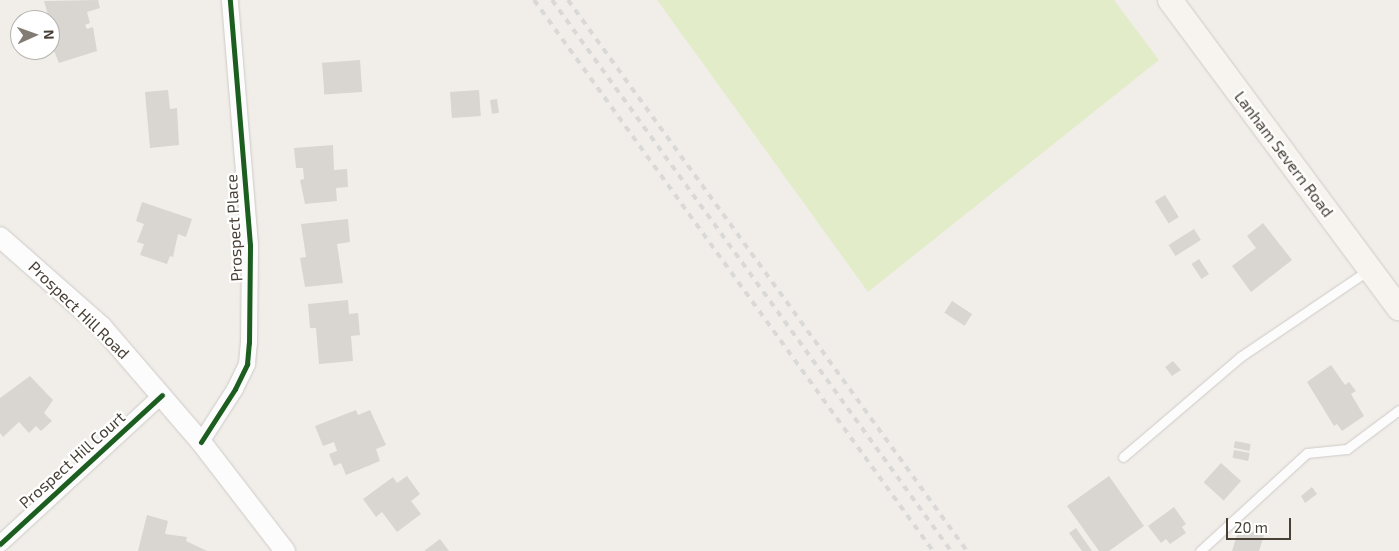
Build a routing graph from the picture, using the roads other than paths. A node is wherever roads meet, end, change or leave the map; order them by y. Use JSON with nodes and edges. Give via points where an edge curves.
{"nodes":[{"id":1,"x":230,"y":0,"type":"edge"},
{"id":2,"x":1170,"y":0,"type":"edge"},
{"id":3,"x":0,"y":237,"type":"edge"},
{"id":4,"x":1370,"y":269,"type":"junction"},
{"id":5,"x":1399,"y":308,"type":"edge"},
{"id":6,"x":162,"y":395,"type":"junction"},
{"id":7,"x":1399,"y":410,"type":"edge"},
{"id":8,"x":201,"y":442,"type":"junction"},
{"id":9,"x":1123,"y":457,"type":"dead end"},
{"id":10,"x":0,"y":544,"type":"edge"},
{"id":11,"x":286,"y":551,"type":"edge"},
{"id":12,"x":1200,"y":551,"type":"edge"}],
"edges":[{"from":1,"to":8,"type":"street","name":"Prospect Place","via":[[250,245],[249,343],[247,364],[236,389]]},
{"from":2,"to":4,"type":"main road","name":"Lanham Severn Road"},
{"from":3,"to":6,"type":"street","name":"Prospect Hill Road","via":[[102,327]]},
{"from":4,"to":5,"type":"main road","name":"Lanham Severn Road"},
{"from":4,"to":9,"type":"lane","via":[[1240,357]]},
{"from":6,"to":8,"type":"street","name":"Prospect Hill Road"},
{"from":6,"to":10,"type":"street","name":"Prospect Hill Court"},
{"from":7,"to":12,"type":"lane","via":[[1347,449],[1306,453]]},
{"from":8,"to":11,"type":"street","name":"Prospect Hill Road"}]}
